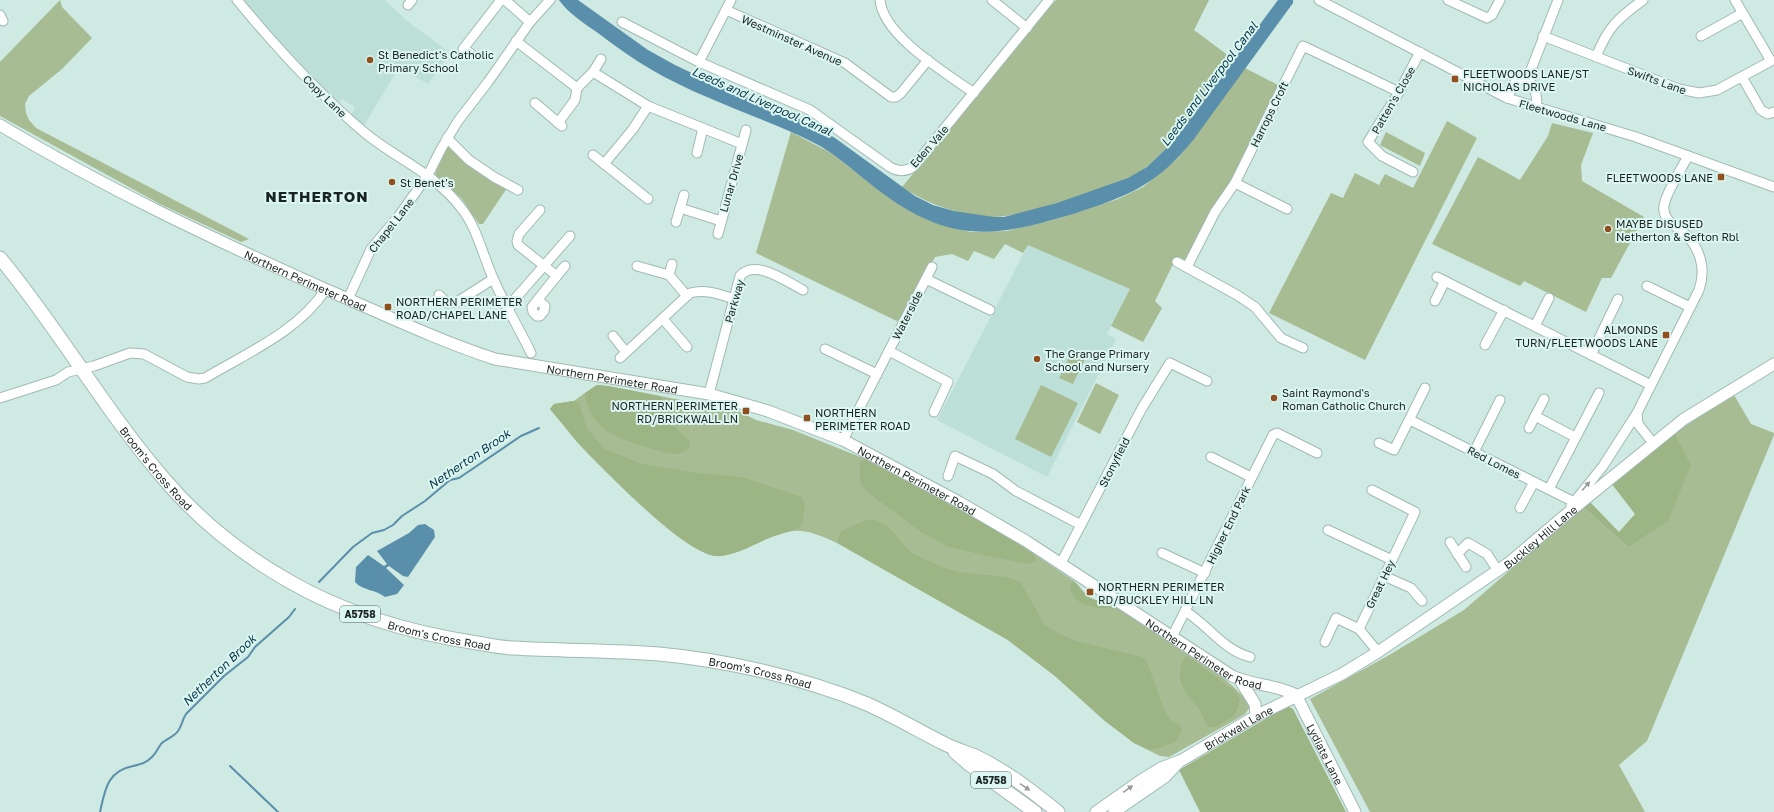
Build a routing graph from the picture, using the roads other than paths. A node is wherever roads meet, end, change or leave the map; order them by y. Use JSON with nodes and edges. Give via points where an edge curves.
{"nodes":[{"id":1,"x":237,"y":0,"type":"edge"},
{"id":2,"x":501,"y":0,"type":"edge"},
{"id":3,"x":505,"y":0,"type":"edge"},
{"id":4,"x":550,"y":0,"type":"edge"},
{"id":5,"x":731,"y":0,"type":"edge"},
{"id":6,"x":880,"y":0,"type":"edge"},
{"id":7,"x":992,"y":0,"type":"edge"},
{"id":8,"x":1049,"y":0,"type":"edge"},
{"id":9,"x":1318,"y":0,"type":"edge"},
{"id":10,"x":1448,"y":0,"type":"edge"},
{"id":11,"x":1500,"y":0,"type":"edge"},
{"id":12,"x":1643,"y":0,"type":"edge"},
{"id":13,"x":1735,"y":0,"type":"edge"},
{"id":14,"x":1555,"y":1,"type":"edge"},
{"id":15,"x":726,"y":10,"type":"junction"},
{"id":16,"x":1742,"y":14,"type":"junction"},
{"id":17,"x":530,"y":22,"type":"junction"},
{"id":18,"x":622,"y":22,"type":"dead end"},
{"id":19,"x":1027,"y":28,"type":"junction"},
{"id":20,"x":1543,"y":36,"type":"junction"},
{"id":21,"x":1701,"y":36,"type":"dead end"},
{"id":22,"x":516,"y":41,"type":"junction"},
{"id":23,"x":1420,"y":52,"type":"junction"},
{"id":24,"x":470,"y":54,"type":"dead end"},
{"id":25,"x":1596,"y":58,"type":"junction"},
{"id":26,"x":601,"y":59,"type":"dead end"},
{"id":27,"x":928,"y":60,"type":"junction"},
{"id":28,"x":1772,"y":61,"type":"edge"},
{"id":29,"x":698,"y":62,"type":"junction"},
{"id":30,"x":592,"y":72,"type":"junction"},
{"id":31,"x":1742,"y":76,"type":"junction"},
{"id":32,"x":1527,"y":80,"type":"junction"},
{"id":33,"x":577,"y":88,"type":"junction"},
{"id":34,"x":1399,"y":92,"type":"junction"},
{"id":35,"x":974,"y":94,"type":"junction"},
{"id":36,"x":1507,"y":98,"type":"junction"},
{"id":37,"x":535,"y":103,"type":"dead end"},
{"id":38,"x":648,"y":106,"type":"junction"},
{"id":39,"x":1536,"y":108,"type":"junction"},
{"id":40,"x":1774,"y":112,"type":"edge"},
{"id":41,"x":0,"y":125,"type":"edge"},
{"id":42,"x":703,"y":128,"type":"junction"},
{"id":43,"x":746,"y":130,"type":"dead end"},
{"id":44,"x":447,"y":138,"type":"junction"},
{"id":45,"x":742,"y":144,"type":"junction"},
{"id":46,"x":697,"y":153,"type":"dead end"},
{"id":47,"x":593,"y":155,"type":"dead end"},
{"id":48,"x":1688,"y":156,"type":"junction"},
{"id":49,"x":604,"y":164,"type":"junction"},
{"id":50,"x":1413,"y":172,"type":"dead end"},
{"id":51,"x":428,"y":175,"type":"junction"},
{"id":52,"x":1235,"y":183,"type":"junction"},
{"id":53,"x":1774,"y":187,"type":"edge"},
{"id":54,"x":518,"y":190,"type":"dead end"},
{"id":55,"x":684,"y":195,"type":"dead end"},
{"id":56,"x":648,"y":199,"type":"dead end"},
{"id":57,"x":680,"y":208,"type":"junction"},
{"id":58,"x":1287,"y":209,"type":"dead end"},
{"id":59,"x":540,"y":210,"type":"dead end"},
{"id":60,"x":721,"y":221,"type":"junction"},
{"id":61,"x":676,"y":222,"type":"dead end"},
{"id":62,"x":718,"y":234,"type":"dead end"},
{"id":63,"x":570,"y":236,"type":"dead end"},
{"id":64,"x":0,"y":258,"type":"edge"},
{"id":65,"x":1177,"y":262,"type":"dead end"},
{"id":66,"x":672,"y":264,"type":"dead end"},
{"id":67,"x":544,"y":266,"type":"junction"},
{"id":68,"x":565,"y":266,"type":"dead end"},
{"id":69,"x":637,"y":266,"type":"dead end"},
{"id":70,"x":932,"y":267,"type":"dead end"},
{"id":71,"x":1187,"y":267,"type":"junction"},
{"id":72,"x":669,"y":275,"type":"junction"},
{"id":73,"x":557,"y":276,"type":"junction"},
{"id":74,"x":493,"y":279,"type":"junction"},
{"id":75,"x":926,"y":279,"type":"junction"},
{"id":76,"x":1647,"y":286,"type":"dead end"},
{"id":77,"x":326,"y":289,"type":"junction"},
{"id":78,"x":803,"y":290,"type":"dead end"},
{"id":79,"x":439,"y":295,"type":"dead end"},
{"id":80,"x":687,"y":296,"type":"junction"},
{"id":81,"x":1549,"y":298,"type":"dead end"},
{"id":82,"x":348,"y":299,"type":"junction"},
{"id":83,"x":734,"y":299,"type":"junction"},
{"id":84,"x":1618,"y":299,"type":"dead end"},
{"id":85,"x":538,"y":300,"type":"dead end"},
{"id":86,"x":1435,"y":301,"type":"dead end"},
{"id":87,"x":1690,"y":308,"type":"junction"},
{"id":88,"x":509,"y":309,"type":"junction"},
{"id":89,"x":990,"y":310,"type":"dead end"},
{"id":90,"x":1504,"y":310,"type":"junction"},
{"id":91,"x":663,"y":319,"type":"junction"},
{"id":92,"x":1535,"y":326,"type":"junction"},
{"id":93,"x":613,"y":336,"type":"dead end"},
{"id":94,"x":1485,"y":345,"type":"dead end"},
{"id":95,"x":687,"y":347,"type":"dead end"},
{"id":96,"x":1303,"y":348,"type":"dead end"},
{"id":97,"x":825,"y":349,"type":"dead end"},
{"id":98,"x":889,"y":351,"type":"junction"},
{"id":99,"x":531,"y":353,"type":"dead end"},
{"id":100,"x":1591,"y":355,"type":"junction"},
{"id":101,"x":1774,"y":364,"type":"edge"},
{"id":102,"x":82,"y":368,"type":"junction"},
{"id":103,"x":877,"y":374,"type":"junction"},
{"id":104,"x":1207,"y":381,"type":"dead end"},
{"id":105,"x":1651,"y":384,"type":"junction"},
{"id":106,"x":1424,"y":385,"type":"dead end"},
{"id":107,"x":1599,"y":393,"type":"dead end"},
{"id":108,"x":709,"y":394,"type":"junction"},
{"id":109,"x":0,"y":398,"type":"edge"},
{"id":110,"x":1544,"y":399,"type":"dead end"},
{"id":111,"x":1500,"y":400,"type":"dead end"},
{"id":112,"x":934,"y":412,"type":"dead end"},
{"id":113,"x":1637,"y":413,"type":"junction"},
{"id":114,"x":1535,"y":416,"type":"junction"},
{"id":115,"x":1410,"y":420,"type":"junction"},
{"id":116,"x":1529,"y":428,"type":"dead end"},
{"id":117,"x":1576,"y":437,"type":"junction"},
{"id":118,"x":843,"y":440,"type":"junction"},
{"id":119,"x":1379,"y":443,"type":"dead end"},
{"id":120,"x":1653,"y":444,"type":"junction"},
{"id":121,"x":1474,"y":452,"type":"junction"},
{"id":122,"x":1317,"y":453,"type":"dead end"},
{"id":123,"x":1211,"y":457,"type":"dead end"},
{"id":124,"x":948,"y":476,"type":"dead end"},
{"id":125,"x":1251,"y":477,"type":"junction"},
{"id":126,"x":1534,"y":482,"type":"junction"},
{"id":127,"x":1549,"y":489,"type":"junction"},
{"id":128,"x":1372,"y":490,"type":"dead end"},
{"id":129,"x":1576,"y":503,"type":"junction"},
{"id":130,"x":1520,"y":508,"type":"dead end"},
{"id":131,"x":1081,"y":525,"type":"junction"},
{"id":132,"x":1328,"y":530,"type":"dead end"},
{"id":133,"x":1450,"y":542,"type":"dead end"},
{"id":134,"x":1162,"y":553,"type":"dead end"},
{"id":135,"x":1457,"y":554,"type":"junction"},
{"id":136,"x":1392,"y":560,"type":"junction"},
{"id":137,"x":1061,"y":563,"type":"junction"},
{"id":138,"x":1466,"y":567,"type":"dead end"},
{"id":139,"x":1498,"y":571,"type":"junction"},
{"id":140,"x":1205,"y":573,"type":"junction"},
{"id":141,"x":1384,"y":576,"type":"junction"},
{"id":142,"x":1422,"y":601,"type":"dead end"},
{"id":143,"x":1185,"y":611,"type":"junction"},
{"id":144,"x":1359,"y":629,"type":"junction"},
{"id":145,"x":1172,"y":637,"type":"junction"},
{"id":146,"x":1325,"y":642,"type":"dead end"},
{"id":147,"x":1378,"y":652,"type":"junction"},
{"id":148,"x":1250,"y":657,"type":"dead end"},
{"id":149,"x":1240,"y":680,"type":"junction"},
{"id":150,"x":1296,"y":695,"type":"junction"},
{"id":151,"x":1256,"y":716,"type":"junction"},
{"id":152,"x":948,"y":746,"type":"junction"},
{"id":153,"x":1182,"y":760,"type":"junction"},
{"id":154,"x":1035,"y":812,"type":"edge"},
{"id":155,"x":1058,"y":812,"type":"edge"},
{"id":156,"x":1096,"y":812,"type":"edge"},
{"id":157,"x":1114,"y":812,"type":"edge"},
{"id":158,"x":1355,"y":812,"type":"edge"}],
"edges":[{"from":1,"to":51,"type":"street","name":"Copy Lane","via":[[277,49],[332,105],[366,134]]},
{"from":2,"to":24,"type":"street","via":[[463,49]]},
{"from":3,"to":17,"type":"street"},
{"from":4,"to":17,"type":"street","name":"Chapel Lane"},
{"from":5,"to":15,"type":"street"},
{"from":6,"to":27,"type":"street","via":[[886,20],[892,29]]},
{"from":7,"to":19,"type":"street"},
{"from":8,"to":19,"type":"street","name":"Eden Vale"},
{"from":9,"to":23,"type":"street","name":"Fleetwoods Lane"},
{"from":10,"to":11,"type":"street","via":[[1487,18],[1492,15]]},
{"from":12,"to":25,"type":"street","via":[[1609,30]]},
{"from":13,"to":16,"type":"street","name":"Swifts Lane"},
{"from":14,"to":20,"type":"street"},
{"from":15,"to":27,"type":"street","name":"Westminster Avenue","via":[[845,62],[891,96],[896,97],[901,93]]},
{"from":15,"to":29,"type":"street"},
{"from":16,"to":21,"type":"street"},
{"from":16,"to":28,"type":"street","name":"Swifts Lane"},
{"from":17,"to":22,"type":"street","name":"Chapel Lane"},
{"from":18,"to":29,"type":"street","name":"Eden Vale"},
{"from":19,"to":35,"type":"street","name":"Eden Vale"},
{"from":20,"to":25,"type":"street","name":"Swifts Lane"},
{"from":20,"to":32,"type":"street"},
{"from":22,"to":33,"type":"street"},
{"from":22,"to":44,"type":"street","name":"Chapel Lane"},
{"from":23,"to":34,"type":"street","name":"Patten's Close"},
{"from":23,"to":36,"type":"street","name":"Fleetwoods Lane"},
{"from":25,"to":31,"type":"street","name":"Swifts Lane","via":[[1693,92],[1706,93],[1717,90]]},
{"from":26,"to":30,"type":"street"},
{"from":27,"to":35,"type":"street"},
{"from":28,"to":31,"type":"street","name":"Swifts Lane"},
{"from":29,"to":35,"type":"street","name":"Eden Vale","via":[[810,110],[890,167],[901,171],[913,167]]},
{"from":30,"to":33,"type":"street"},
{"from":30,"to":38,"type":"street","name":"Lunar Drive"},
{"from":31,"to":40,"type":"street","via":[[1761,110],[1768,114]]},
{"from":32,"to":36,"type":"street","via":[[1516,81]]},
{"from":32,"to":39,"type":"street","via":[[1537,95]]},
{"from":33,"to":37,"type":"street","via":[[575,100],[560,125]]},
{"from":34,"to":50,"type":"street","name":"Patten's Close","via":[[1368,142],[1382,156]]},
{"from":34,"to":52,"type":"street","name":"Harrops Croft","via":[[1303,46]]},
{"from":36,"to":39,"type":"street","name":"Fleetwoods Lane"},
{"from":38,"to":42,"type":"street","name":"Lunar Drive"},
{"from":38,"to":49,"type":"street"},
{"from":39,"to":48,"type":"street","name":"Fleetwoods Lane","via":[[1592,122]]},
{"from":41,"to":77,"type":"main road","name":"Northern Perimeter Road","via":[[146,206]]},
{"from":42,"to":45,"type":"street","name":"Lunar Drive"},
{"from":42,"to":46,"type":"street"},
{"from":43,"to":45,"type":"street","name":"Lunar Drive"},
{"from":44,"to":51,"type":"street","name":"Chapel Lane"},
{"from":44,"to":54,"type":"street","via":[[469,160]]},
{"from":45,"to":60,"type":"street","name":"Lunar Drive"},
{"from":47,"to":49,"type":"street"},
{"from":48,"to":53,"type":"street","name":"Fleetwoods Lane"},
{"from":48,"to":87,"type":"street","via":[[1664,206],[1666,218],[1693,243],[1701,261],[1702,279]]},
{"from":49,"to":56,"type":"street"},
{"from":51,"to":74,"type":"street","name":"Copy Lane","via":[[447,191],[463,210]]},
{"from":51,"to":82,"type":"street","name":"Chapel Lane","via":[[398,217],[371,248]]},
{"from":52,"to":58,"type":"street"},
{"from":52,"to":71,"type":"street","name":"Harrops Croft","via":[[1215,212]]},
{"from":55,"to":57,"type":"street"},
{"from":57,"to":60,"type":"street","name":"Lunar Drive"},
{"from":57,"to":61,"type":"street"},
{"from":59,"to":67,"type":"street","via":[[516,241]]},
{"from":60,"to":62,"type":"street","name":"Lunar Drive"},
{"from":63,"to":67,"type":"street"},
{"from":64,"to":102,"type":"highway","name":"Broom's Cross Road","number":"A5758"},
{"from":65,"to":71,"type":"street"},
{"from":66,"to":72,"type":"street"},
{"from":67,"to":73,"type":"street"},
{"from":67,"to":88,"type":"street"},
{"from":68,"to":73,"type":"street"},
{"from":69,"to":72,"type":"street"},
{"from":70,"to":75,"type":"street","name":"Waterside"},
{"from":71,"to":96,"type":"street","via":[[1255,307],[1282,338]]},
{"from":72,"to":80,"type":"street"},
{"from":73,"to":85,"type":"street"},
{"from":74,"to":79,"type":"street","via":[[457,302],[447,303]]},
{"from":74,"to":88,"type":"street","name":"Copy Lane"},
{"from":75,"to":89,"type":"street","name":"Waterside"},
{"from":75,"to":98,"type":"street","name":"Waterside"},
{"from":76,"to":87,"type":"street"},
{"from":77,"to":82,"type":"main road","name":"Northern Perimeter Road"},
{"from":77,"to":102,"type":"street","via":[[319,300],[286,329],[205,378],[187,377],[139,353],[130,353]]},
{"from":78,"to":83,"type":"street","name":"Parkway","via":[[768,272],[755,269],[744,271],[740,276]]},
{"from":80,"to":83,"type":"street","via":[[700,290]]},
{"from":80,"to":91,"type":"street"},
{"from":81,"to":92,"type":"street"},
{"from":82,"to":108,"type":"main road","name":"Northern Perimeter Road","via":[[408,327],[495,359]]},
{"from":83,"to":108,"type":"street","name":"Parkway"},
{"from":84,"to":100,"type":"street"},
{"from":86,"to":90,"type":"street","via":[[1441,279]]},
{"from":87,"to":105,"type":"street"},
{"from":88,"to":99,"type":"street","name":"Copy Lane"},
{"from":90,"to":92,"type":"street"},
{"from":90,"to":94,"type":"street"},
{"from":91,"to":93,"type":"street","via":[[623,355]]},
{"from":91,"to":95,"type":"street"},
{"from":92,"to":100,"type":"street"},
{"from":97,"to":103,"type":"street"},
{"from":98,"to":103,"type":"street","name":"Waterside"},
{"from":98,"to":112,"type":"street","name":"Waterside","via":[[948,382]]},
{"from":100,"to":105,"type":"street"},
{"from":101,"to":120,"type":"main road","name":"Buckley Hill Lane","via":[[1697,410]]},
{"from":102,"to":109,"type":"street","via":[[68,372],[56,380]]},
{"from":102,"to":152,"type":"highway","name":"Broom's Cross Road","number":"A5758","via":[[147,458],[196,512],[239,548],[286,580],[366,617],[435,637],[511,648],[662,654],[762,671],[822,688],[865,704],[909,724]]},
{"from":103,"to":118,"type":"street","name":"Waterside"},
{"from":104,"to":131,"type":"street","name":"Stonyfield","via":[[1170,362],[1142,408]]},
{"from":105,"to":113,"type":"street"},
{"from":106,"to":115,"type":"street"},
{"from":107,"to":117,"type":"street","via":[[1589,401]]},
{"from":108,"to":118,"type":"main road","name":"Northern Perimeter Road","via":[[768,411]]},
{"from":110,"to":114,"type":"street"},
{"from":111,"to":121,"type":"street"},
{"from":113,"to":120,"type":"street","via":[[1638,424]]},
{"from":129,"to":113,"type":"street","one_way":true},
{"from":114,"to":116,"type":"street"},
{"from":114,"to":117,"type":"street"},
{"from":115,"to":119,"type":"street","via":[[1394,450]]},
{"from":115,"to":121,"type":"street","name":"Red Lomes"},
{"from":117,"to":127,"type":"street"},
{"from":118,"to":137,"type":"main road","name":"Northern Perimeter Road","via":[[959,502]]},
{"from":120,"to":129,"type":"main road","name":"Buckley Hill Lane"},
{"from":121,"to":126,"type":"street","name":"Red Lomes"},
{"from":122,"to":125,"type":"street","name":"Higher End Park","via":[[1277,433],[1273,435]]},
{"from":123,"to":125,"type":"street","name":"Higher End Park"},
{"from":124,"to":131,"type":"street","via":[[955,456],[993,474],[1016,491]]},
{"from":125,"to":140,"type":"street","name":"Higher End Park"},
{"from":126,"to":127,"type":"street","name":"Red Lomes"},
{"from":126,"to":130,"type":"street"},
{"from":127,"to":129,"type":"street","name":"Red Lomes"},
{"from":128,"to":136,"type":"street","name":"Great Hey","via":[[1415,512]]},
{"from":129,"to":139,"type":"main road","name":"Buckley Hill Lane","via":[[1563,517]]},
{"from":131,"to":137,"type":"street","name":"Stonyfield"},
{"from":132,"to":136,"type":"street"},
{"from":133,"to":135,"type":"street"},
{"from":134,"to":140,"type":"street","name":"Higher End Park"},
{"from":135,"to":138,"type":"street"},
{"from":135,"to":139,"type":"street","via":[[1468,543],[1487,554]]},
{"from":136,"to":141,"type":"street","name":"Great Hey"},
{"from":137,"to":145,"type":"main road","name":"Northern Perimeter Road"},
{"from":139,"to":147,"type":"main road","name":"Buckley Hill Lane"},
{"from":140,"to":143,"type":"street","name":"Higher End Park"},
{"from":141,"to":142,"type":"street","via":[[1406,590],[1415,592]]},
{"from":141,"to":144,"type":"street","name":"Great Hey"},
{"from":143,"to":145,"type":"street","name":"Higher End Park"},
{"from":143,"to":148,"type":"street","via":[[1228,647]]},
{"from":144,"to":146,"type":"street","via":[[1336,618]]},
{"from":144,"to":147,"type":"street"},
{"from":145,"to":149,"type":"main road","name":"Northern Perimeter Road"},
{"from":147,"to":150,"type":"main road","name":"Buckley Hill Lane","via":[[1342,674]]},
{"from":149,"to":150,"type":"main road","name":"Northern Perimeter Road","via":[[1278,688]]},
{"from":149,"to":151,"type":"main road","via":[[1255,704]]},
{"from":150,"to":151,"type":"main road","name":"Brickwall Lane"},
{"from":150,"to":158,"type":"main road","name":"Lydiate Lane"},
{"from":151,"to":153,"type":"main road","name":"Brickwall Lane"},
{"from":152,"to":154,"type":"highway","name":"Broom's Cross Road","number":"A5758"},
{"from":152,"to":155,"type":"highway","name":"Broom's Cross Road","number":"A5758","one_way":true,"via":[[992,766],[1036,794]]},
{"from":156,"to":153,"type":"main road","name":"Brickwall Lane","one_way":true,"via":[[1161,768]]},
{"from":153,"to":157,"type":"main road","name":"Brickwall Lane","via":[[1165,777]]}]}
